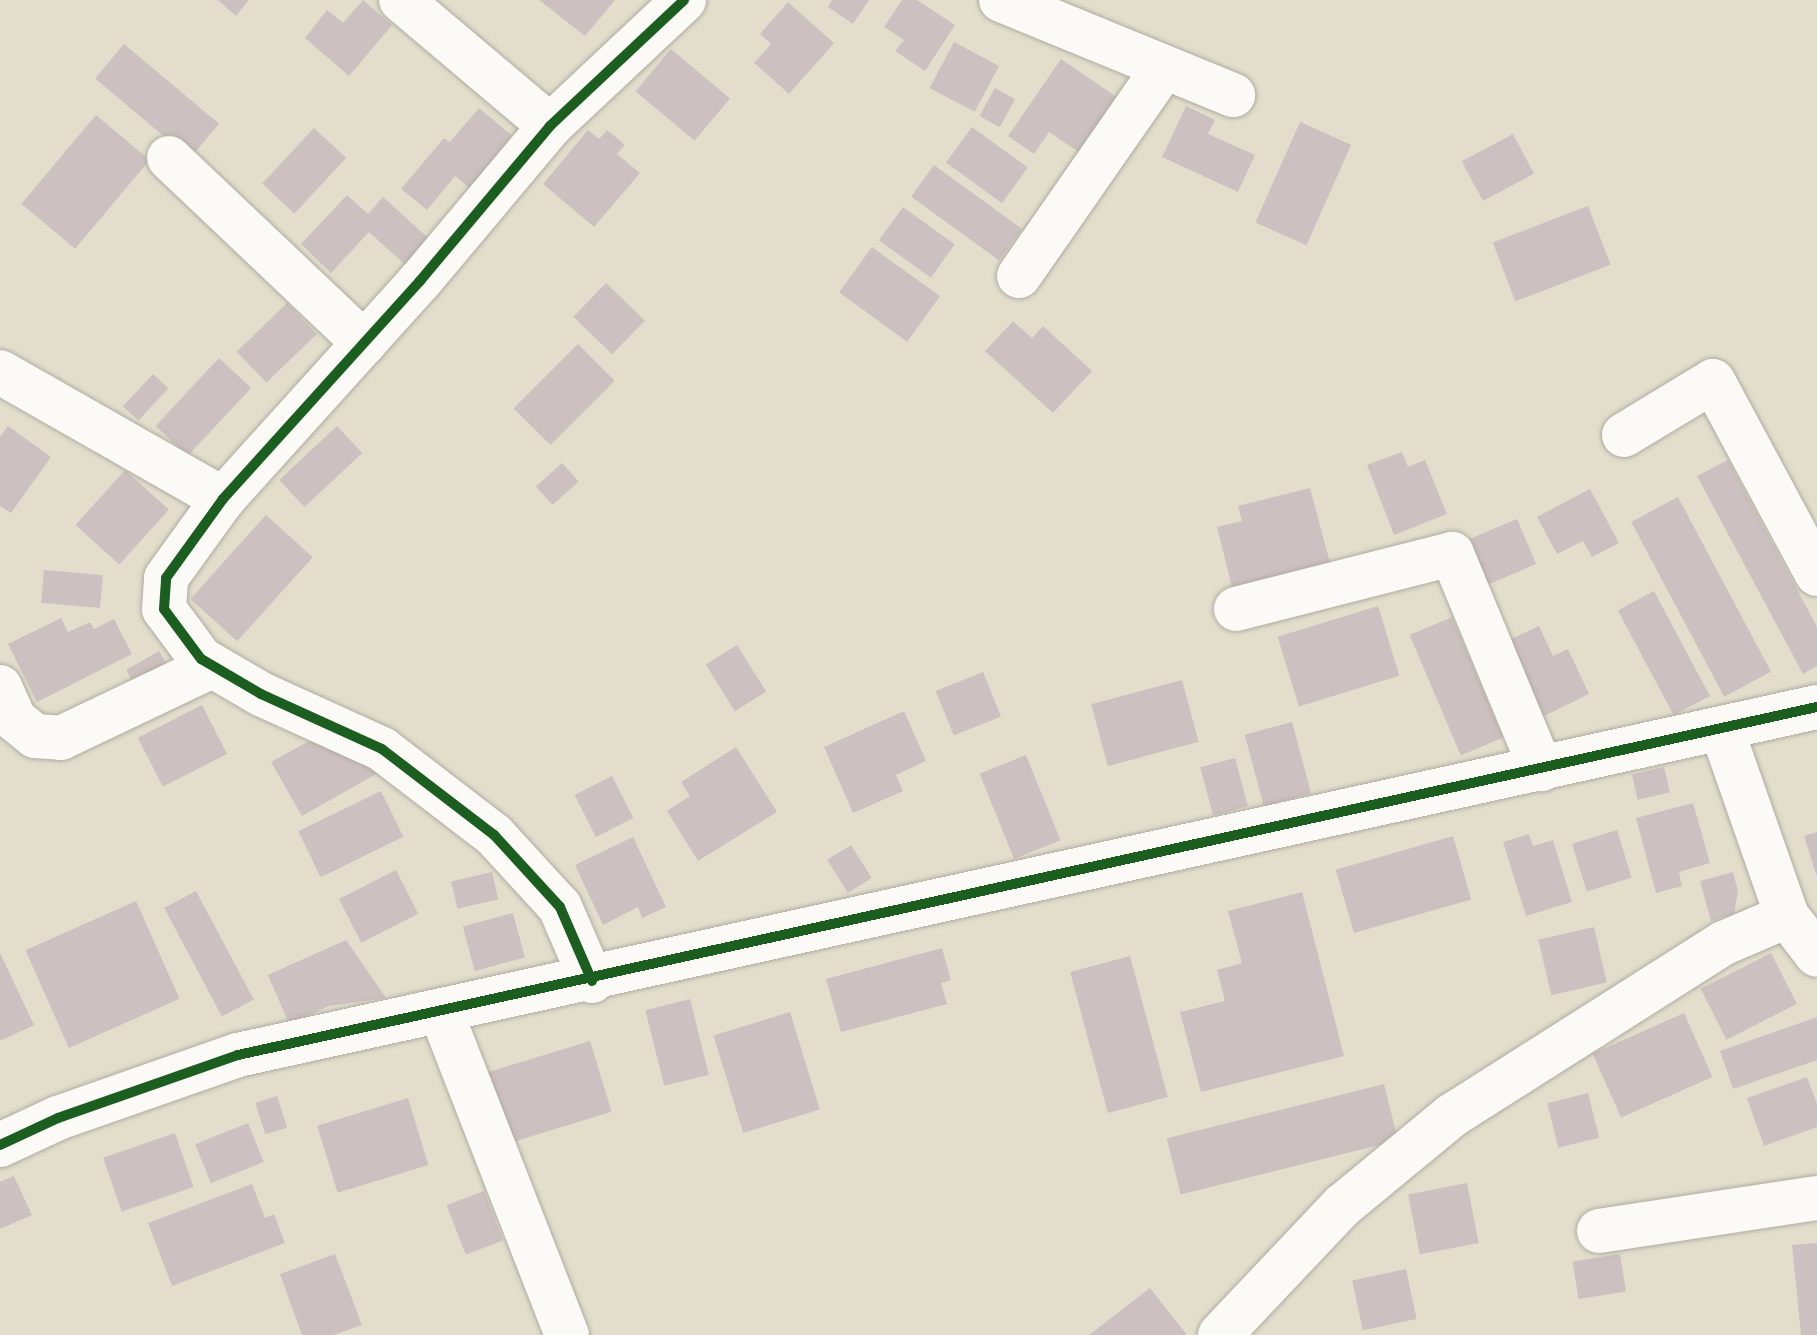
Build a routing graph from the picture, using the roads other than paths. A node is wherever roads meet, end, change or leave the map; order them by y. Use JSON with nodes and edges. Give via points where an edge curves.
{"nodes":[{"id":1,"x":401,"y":0,"type":"edge"},
{"id":2,"x":1001,"y":0,"type":"edge"},
{"id":3,"x":674,"y":3,"type":"edge"},
{"id":4,"x":1164,"y":67,"type":"junction"},
{"id":5,"x":1233,"y":95,"type":"dead end"},
{"id":6,"x":550,"y":126,"type":"junction"},
{"id":7,"x":169,"y":158,"type":"dead end"},
{"id":8,"x":1019,"y":276,"type":"dead end"},
{"id":9,"x":364,"y":343,"type":"junction"},
{"id":10,"x":0,"y":372,"type":"edge"},
{"id":11,"x":1624,"y":435,"type":"dead end"},
{"id":12,"x":223,"y":499,"type":"junction"},
{"id":13,"x":1817,"y":574,"type":"edge"},
{"id":14,"x":1236,"y":609,"type":"dead end"},
{"id":15,"x":212,"y":666,"type":"junction"},
{"id":16,"x":0,"y":687,"type":"edge"},
{"id":17,"x":1817,"y":707,"type":"edge"},
{"id":18,"x":1722,"y":730,"type":"junction"},
{"id":19,"x":1541,"y":769,"type":"junction"},
{"id":20,"x":1787,"y":916,"type":"junction"},
{"id":21,"x":1817,"y":955,"type":"edge"},
{"id":22,"x":592,"y":981,"type":"junction"},
{"id":23,"x":441,"y":1012,"type":"junction"},
{"id":24,"x":0,"y":1145,"type":"edge"},
{"id":25,"x":1817,"y":1198,"type":"edge"},
{"id":26,"x":1599,"y":1231,"type":"dead end"},
{"id":27,"x":567,"y":1335,"type":"edge"},
{"id":28,"x":1220,"y":1335,"type":"edge"}],
"edges":[{"from":1,"to":6,"type":"street"},
{"from":2,"to":4,"type":"street"},
{"from":3,"to":6,"type":"street"},
{"from":4,"to":5,"type":"street"},
{"from":4,"to":8,"type":"street"},
{"from":6,"to":9,"type":"street"},
{"from":7,"to":9,"type":"street"},
{"from":9,"to":12,"type":"street"},
{"from":10,"to":12,"type":"street"},
{"from":11,"to":13,"type":"street","via":[[1713,381]]},
{"from":12,"to":15,"type":"street","via":[[166,578],[164,609]]},
{"from":14,"to":19,"type":"street","via":[[1452,554]]},
{"from":15,"to":16,"type":"street","via":[[61,738],[35,736],[14,719]]},
{"from":15,"to":22,"type":"street","via":[[382,749],[494,835],[560,907]]},
{"from":17,"to":18,"type":"street"},
{"from":18,"to":19,"type":"street"},
{"from":18,"to":20,"type":"street"},
{"from":19,"to":22,"type":"street","via":[[971,890]]},
{"from":20,"to":21,"type":"street"},
{"from":20,"to":28,"type":"street","via":[[1724,943],[1451,1116],[1342,1206]]},
{"from":22,"to":23,"type":"street"},
{"from":23,"to":24,"type":"street","via":[[238,1055],[58,1118]]},
{"from":23,"to":27,"type":"street"},
{"from":25,"to":26,"type":"street"}]}
